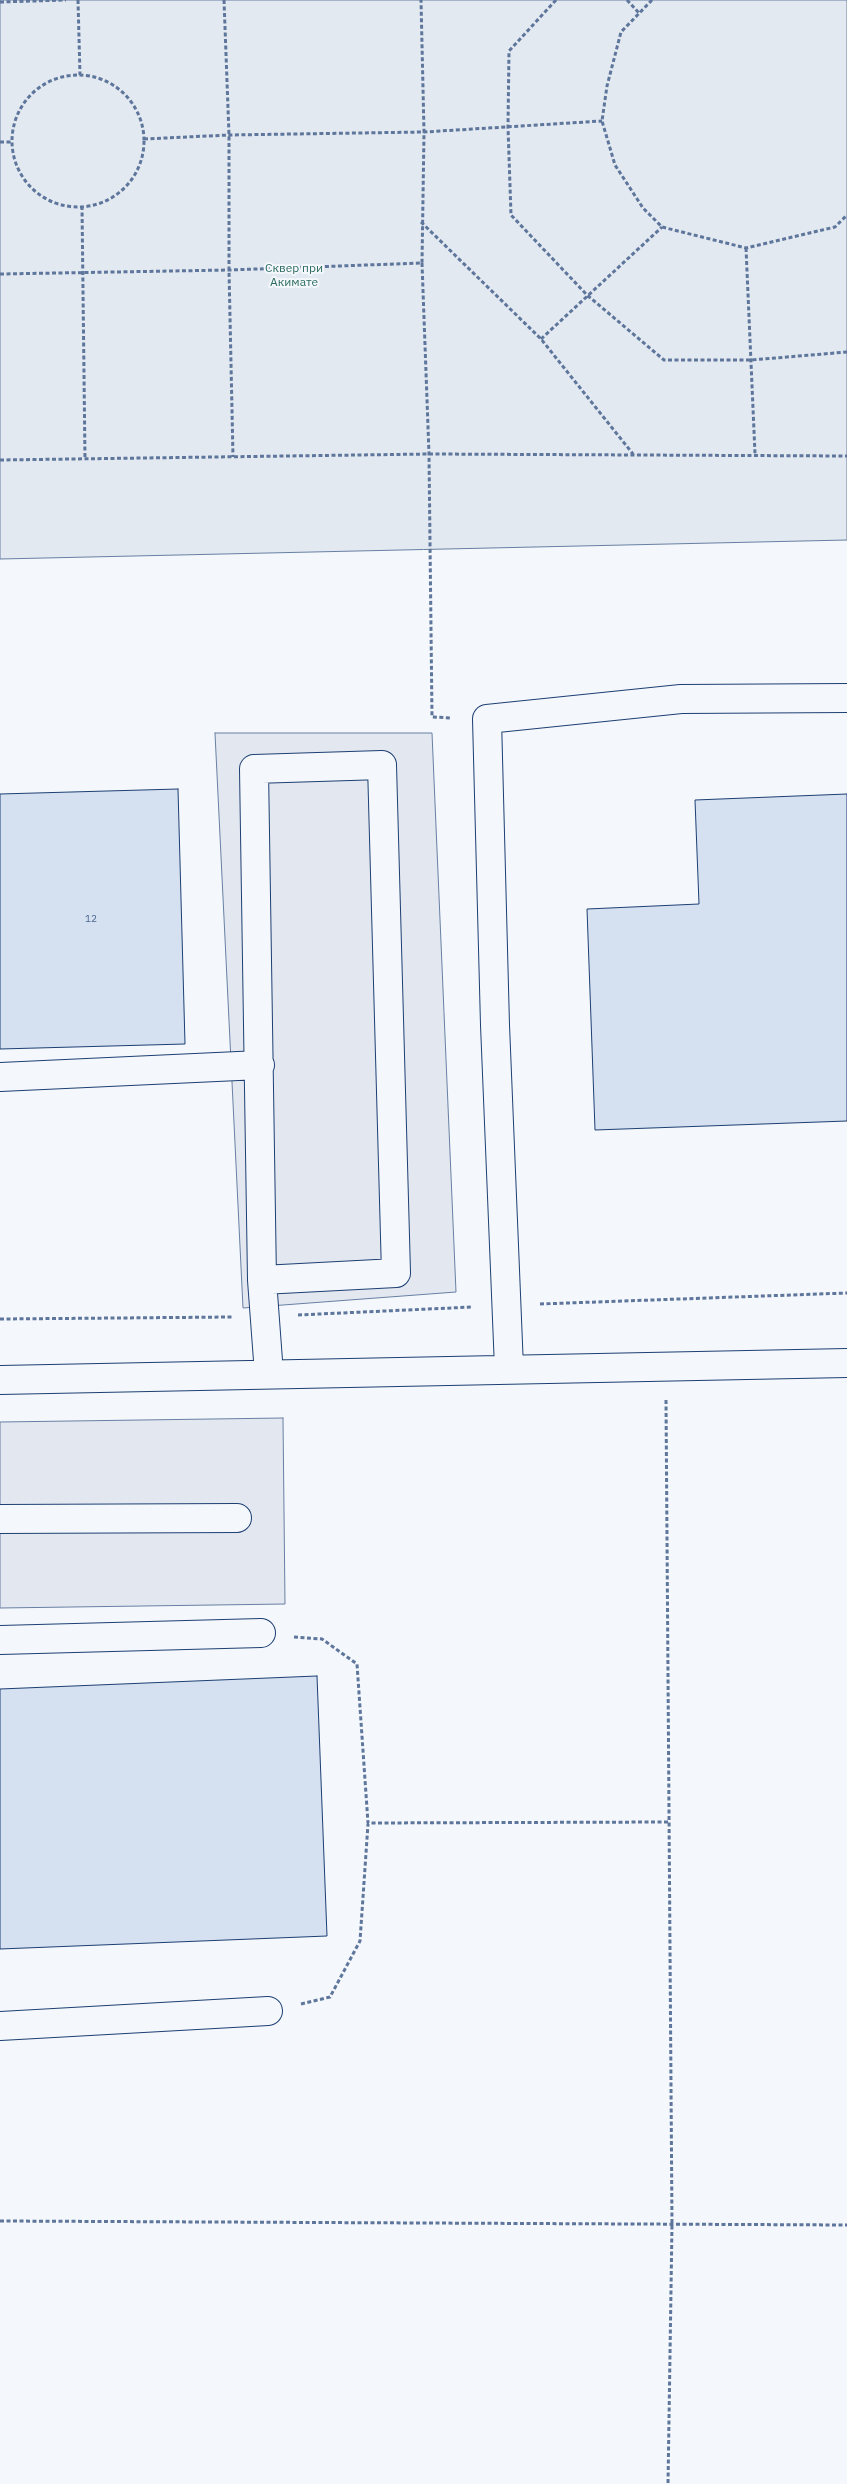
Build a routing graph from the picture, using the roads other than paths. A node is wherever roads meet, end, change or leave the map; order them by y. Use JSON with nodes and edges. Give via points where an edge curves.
{"nodes":[{"id":1,"x":847,"y":698,"type":"edge"},
{"id":2,"x":260,"y":1065,"type":"junction"},
{"id":3,"x":0,"y":1077,"type":"edge"},
{"id":4,"x":262,"y":1280,"type":"junction"},
{"id":5,"x":847,"y":1363,"type":"edge"},
{"id":6,"x":509,"y":1368,"type":"junction"},
{"id":7,"x":270,"y":1374,"type":"junction"},
{"id":8,"x":0,"y":1380,"type":"edge"},
{"id":9,"x":237,"y":1518,"type":"dead end"},
{"id":10,"x":0,"y":1519,"type":"edge"},
{"id":11,"x":261,"y":1633,"type":"road end"},
{"id":12,"x":0,"y":1640,"type":"edge"},
{"id":13,"x":268,"y":2011,"type":"road end"},
{"id":14,"x":0,"y":2026,"type":"edge"}],
"edges":[{"from":1,"to":6,"type":"street","via":[[681,699],[487,719]]},
{"from":2,"to":3,"type":"street"},
{"from":2,"to":4,"type":"street"},
{"from":2,"to":4,"type":"street","via":[[254,768],[382,765],[396,1273]]},
{"from":4,"to":7,"type":"street"},
{"from":5,"to":6,"type":"street"},
{"from":6,"to":7,"type":"street"},
{"from":7,"to":8,"type":"street"},
{"from":9,"to":10,"type":"street"},
{"from":11,"to":12,"type":"street"},
{"from":13,"to":14,"type":"street"}]}
